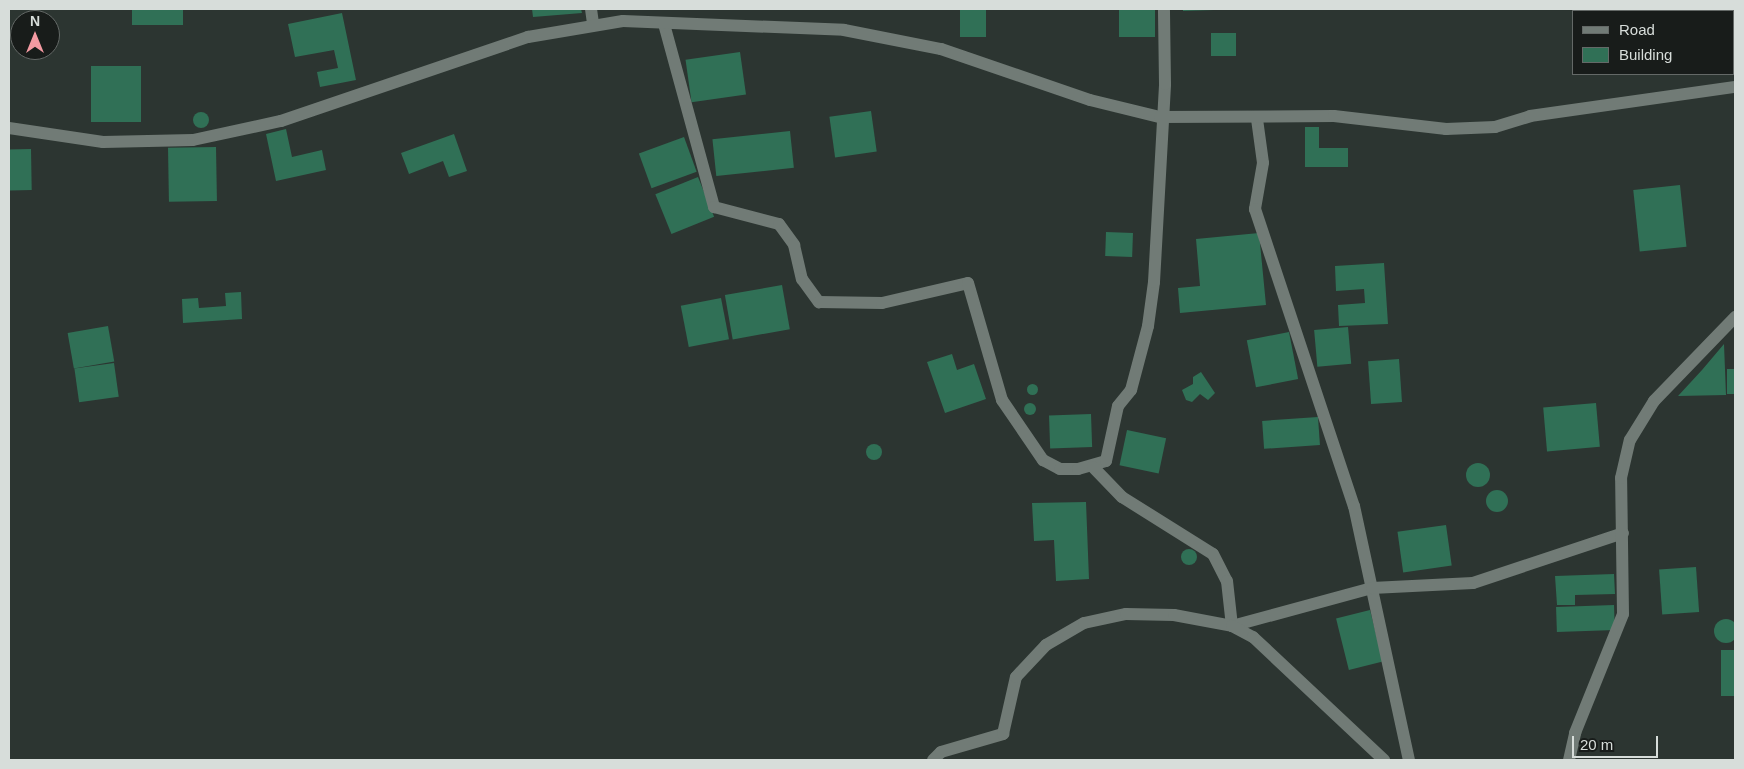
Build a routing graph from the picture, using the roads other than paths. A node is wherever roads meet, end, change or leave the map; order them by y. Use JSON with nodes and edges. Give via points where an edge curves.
{"nodes":[{"id":1,"x":591,"y":9,"type":"edge"},
{"id":2,"x":1164,"y":9,"type":"edge"},
{"id":3,"x":593,"y":24,"type":"junction"},
{"id":4,"x":664,"y":24,"type":"junction"},
{"id":5,"x":1735,"y":87,"type":"edge"},
{"id":6,"x":1160,"y":117,"type":"junction"},
{"id":7,"x":1257,"y":119,"type":"junction"},
{"id":8,"x":9,"y":128,"type":"edge"},
{"id":9,"x":1735,"y":317,"type":"edge"},
{"id":10,"x":1094,"y":467,"type":"junction"},
{"id":11,"x":1623,"y":533,"type":"junction"},
{"id":12,"x":1372,"y":588,"type":"junction"},
{"id":13,"x":1232,"y":626,"type":"junction"},
{"id":14,"x":933,"y":760,"type":"edge"},
{"id":15,"x":1384,"y":760,"type":"edge"},
{"id":16,"x":1409,"y":760,"type":"edge"},
{"id":17,"x":1569,"y":760,"type":"edge"}],
"edges":[{"from":1,"to":3,"type":"street"},
{"from":2,"to":6,"type":"street","via":[[1165,84]]},
{"from":3,"to":4,"type":"street"},
{"from":3,"to":8,"type":"street","via":[[528,37],[282,121],[193,140],[103,142]]},
{"from":4,"to":6,"type":"street","via":[[790,26],[854,32],[941,49],[1090,100]]},
{"from":4,"to":10,"type":"street","via":[[714,207],[779,224],[794,245],[802,280],[819,302],[882,303],[968,283],[1002,400],[1043,460],[1060,469]]},
{"from":5,"to":7,"type":"street","via":[[1530,116],[1495,127],[1446,130],[1334,116]]},
{"from":6,"to":7,"type":"street"},
{"from":6,"to":10,"type":"street","via":[[1154,282],[1148,326],[1131,390],[1118,406],[1106,461]]},
{"from":7,"to":12,"type":"street","via":[[1263,163],[1255,209],[1354,506]]},
{"from":9,"to":11,"type":"street","via":[[1654,401],[1630,440],[1621,478]]},
{"from":10,"to":13,"type":"street","via":[[1122,497],[1214,554],[1228,581]]},
{"from":11,"to":12,"type":"street","via":[[1473,583]]},
{"from":11,"to":17,"type":"street","via":[[1623,614],[1576,733]]},
{"from":12,"to":13,"type":"street"},
{"from":12,"to":16,"type":"street"},
{"from":13,"to":14,"type":"street","via":[[1165,615],[1126,614],[1084,623],[1046,645],[1016,677],[1003,734],[941,752]]},
{"from":13,"to":15,"type":"street","via":[[1271,652]]}]}
